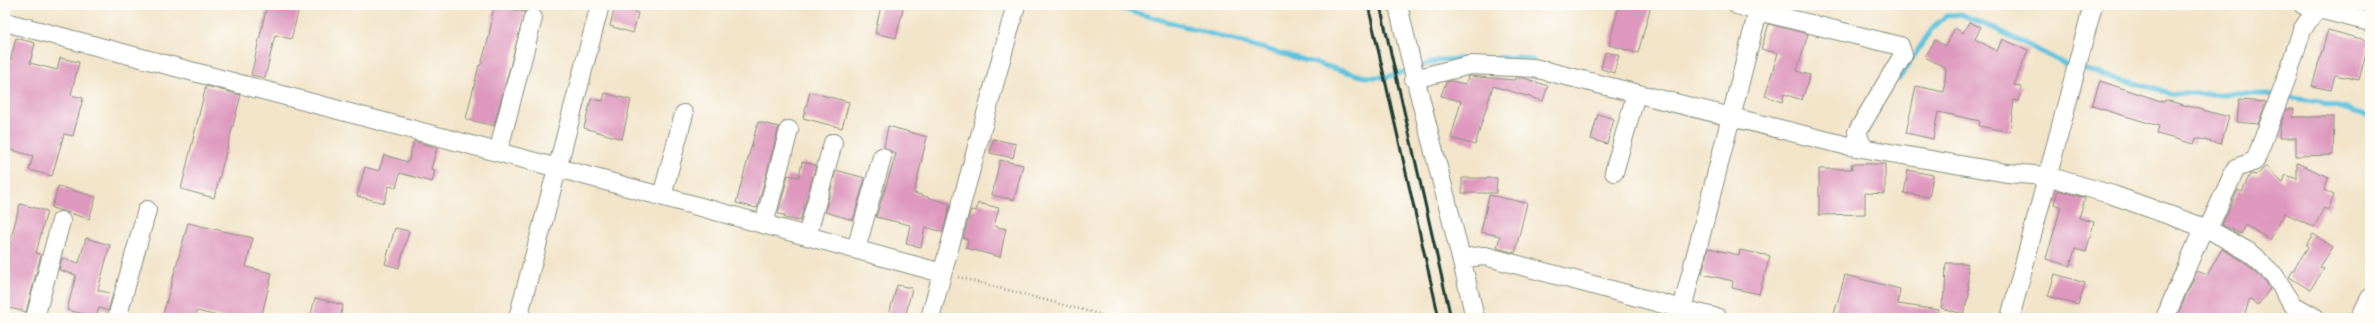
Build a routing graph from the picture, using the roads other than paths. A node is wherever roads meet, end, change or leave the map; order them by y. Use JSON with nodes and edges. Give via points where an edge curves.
{"nodes":[{"id":1,"x":600,"y":5,"type":"edge"},
{"id":2,"x":1016,"y":5,"type":"edge"},
{"id":3,"x":1398,"y":5,"type":"edge"},
{"id":4,"x":1737,"y":5,"type":"edge"},
{"id":5,"x":2093,"y":5,"type":"edge"},
{"id":6,"x":2313,"y":6,"type":"edge"},
{"id":7,"x":1759,"y":8,"type":"edge"},
{"id":8,"x":533,"y":18,"type":"dead end"},
{"id":9,"x":5,"y":22,"type":"edge"},
{"id":10,"x":2370,"y":22,"type":"edge"},
{"id":11,"x":1414,"y":79,"type":"junction"},
{"id":12,"x":1636,"y":94,"type":"junction"},
{"id":13,"x":684,"y":114,"type":"dead end"},
{"id":14,"x":1732,"y":119,"type":"junction"},
{"id":15,"x":789,"y":130,"type":"dead end"},
{"id":16,"x":833,"y":143,"type":"dead end"},
{"id":17,"x":1863,"y":148,"type":"junction"},
{"id":18,"x":498,"y":152,"type":"junction"},
{"id":19,"x":882,"y":157,"type":"dead end"},
{"id":20,"x":558,"y":168,"type":"junction"},
{"id":21,"x":1614,"y":172,"type":"dead end"},
{"id":22,"x":2046,"y":176,"type":"junction"},
{"id":23,"x":662,"y":196,"type":"junction"},
{"id":24,"x":147,"y":210,"type":"dead end"},
{"id":25,"x":61,"y":221,"type":"dead end"},
{"id":26,"x":764,"y":224,"type":"junction"},
{"id":27,"x":2206,"y":229,"type":"junction"},
{"id":28,"x":807,"y":236,"type":"junction"},
{"id":29,"x":856,"y":249,"type":"junction"},
{"id":30,"x":1462,"y":258,"type":"junction"},
{"id":31,"x":942,"y":273,"type":"junction"},
{"id":32,"x":2370,"y":298,"type":"edge"},
{"id":33,"x":1682,"y":313,"type":"edge"},
{"id":34,"x":35,"y":318,"type":"edge"},
{"id":35,"x":117,"y":318,"type":"edge"},
{"id":36,"x":518,"y":318,"type":"edge"},
{"id":37,"x":930,"y":318,"type":"edge"},
{"id":38,"x":1475,"y":318,"type":"edge"},
{"id":39,"x":1718,"y":318,"type":"edge"},
{"id":40,"x":2010,"y":318,"type":"edge"},
{"id":41,"x":2165,"y":318,"type":"edge"},
{"id":42,"x":2316,"y":318,"type":"edge"},
{"id":43,"x":2360,"y":318,"type":"edge"}],
"edges":[{"from":1,"to":20,"type":"street"},
{"from":2,"to":31,"type":"street"},
{"from":3,"to":11,"type":"street"},
{"from":4,"to":7,"type":"street"},
{"from":5,"to":22,"type":"street"},
{"from":6,"to":10,"type":"street"},
{"from":6,"to":27,"type":"street","via":[[2255,161],[2236,168]]},
{"from":7,"to":14,"type":"street"},
{"from":7,"to":17,"type":"street","via":[[1900,46],[1903,55],[1857,132]]},
{"from":8,"to":18,"type":"street"},
{"from":9,"to":18,"type":"street"},
{"from":11,"to":12,"type":"street","via":[[1470,65],[1534,68]]},
{"from":11,"to":30,"type":"street"},
{"from":12,"to":14,"type":"street"},
{"from":12,"to":21,"type":"street"},
{"from":13,"to":23,"type":"street"},
{"from":14,"to":17,"type":"street"},
{"from":14,"to":33,"type":"street"},
{"from":15,"to":26,"type":"street"},
{"from":16,"to":28,"type":"street"},
{"from":17,"to":22,"type":"street","via":[[2007,173]]},
{"from":18,"to":20,"type":"street"},
{"from":19,"to":29,"type":"street"},
{"from":20,"to":23,"type":"street"},
{"from":20,"to":36,"type":"street"},
{"from":22,"to":27,"type":"street","via":[[2113,194]]},
{"from":22,"to":40,"type":"street"},
{"from":23,"to":26,"type":"street"},
{"from":24,"to":35,"type":"street"},
{"from":25,"to":34,"type":"street"},
{"from":26,"to":28,"type":"street"},
{"from":27,"to":41,"type":"street"},
{"from":27,"to":42,"type":"street","via":[[2248,252],[2274,275],[2293,305]]},
{"from":28,"to":29,"type":"street"},
{"from":29,"to":31,"type":"street"},
{"from":30,"to":33,"type":"street","via":[[1485,256]]},
{"from":30,"to":38,"type":"street"},
{"from":31,"to":37,"type":"street"},
{"from":32,"to":43,"type":"street"},
{"from":33,"to":39,"type":"street"}]}
